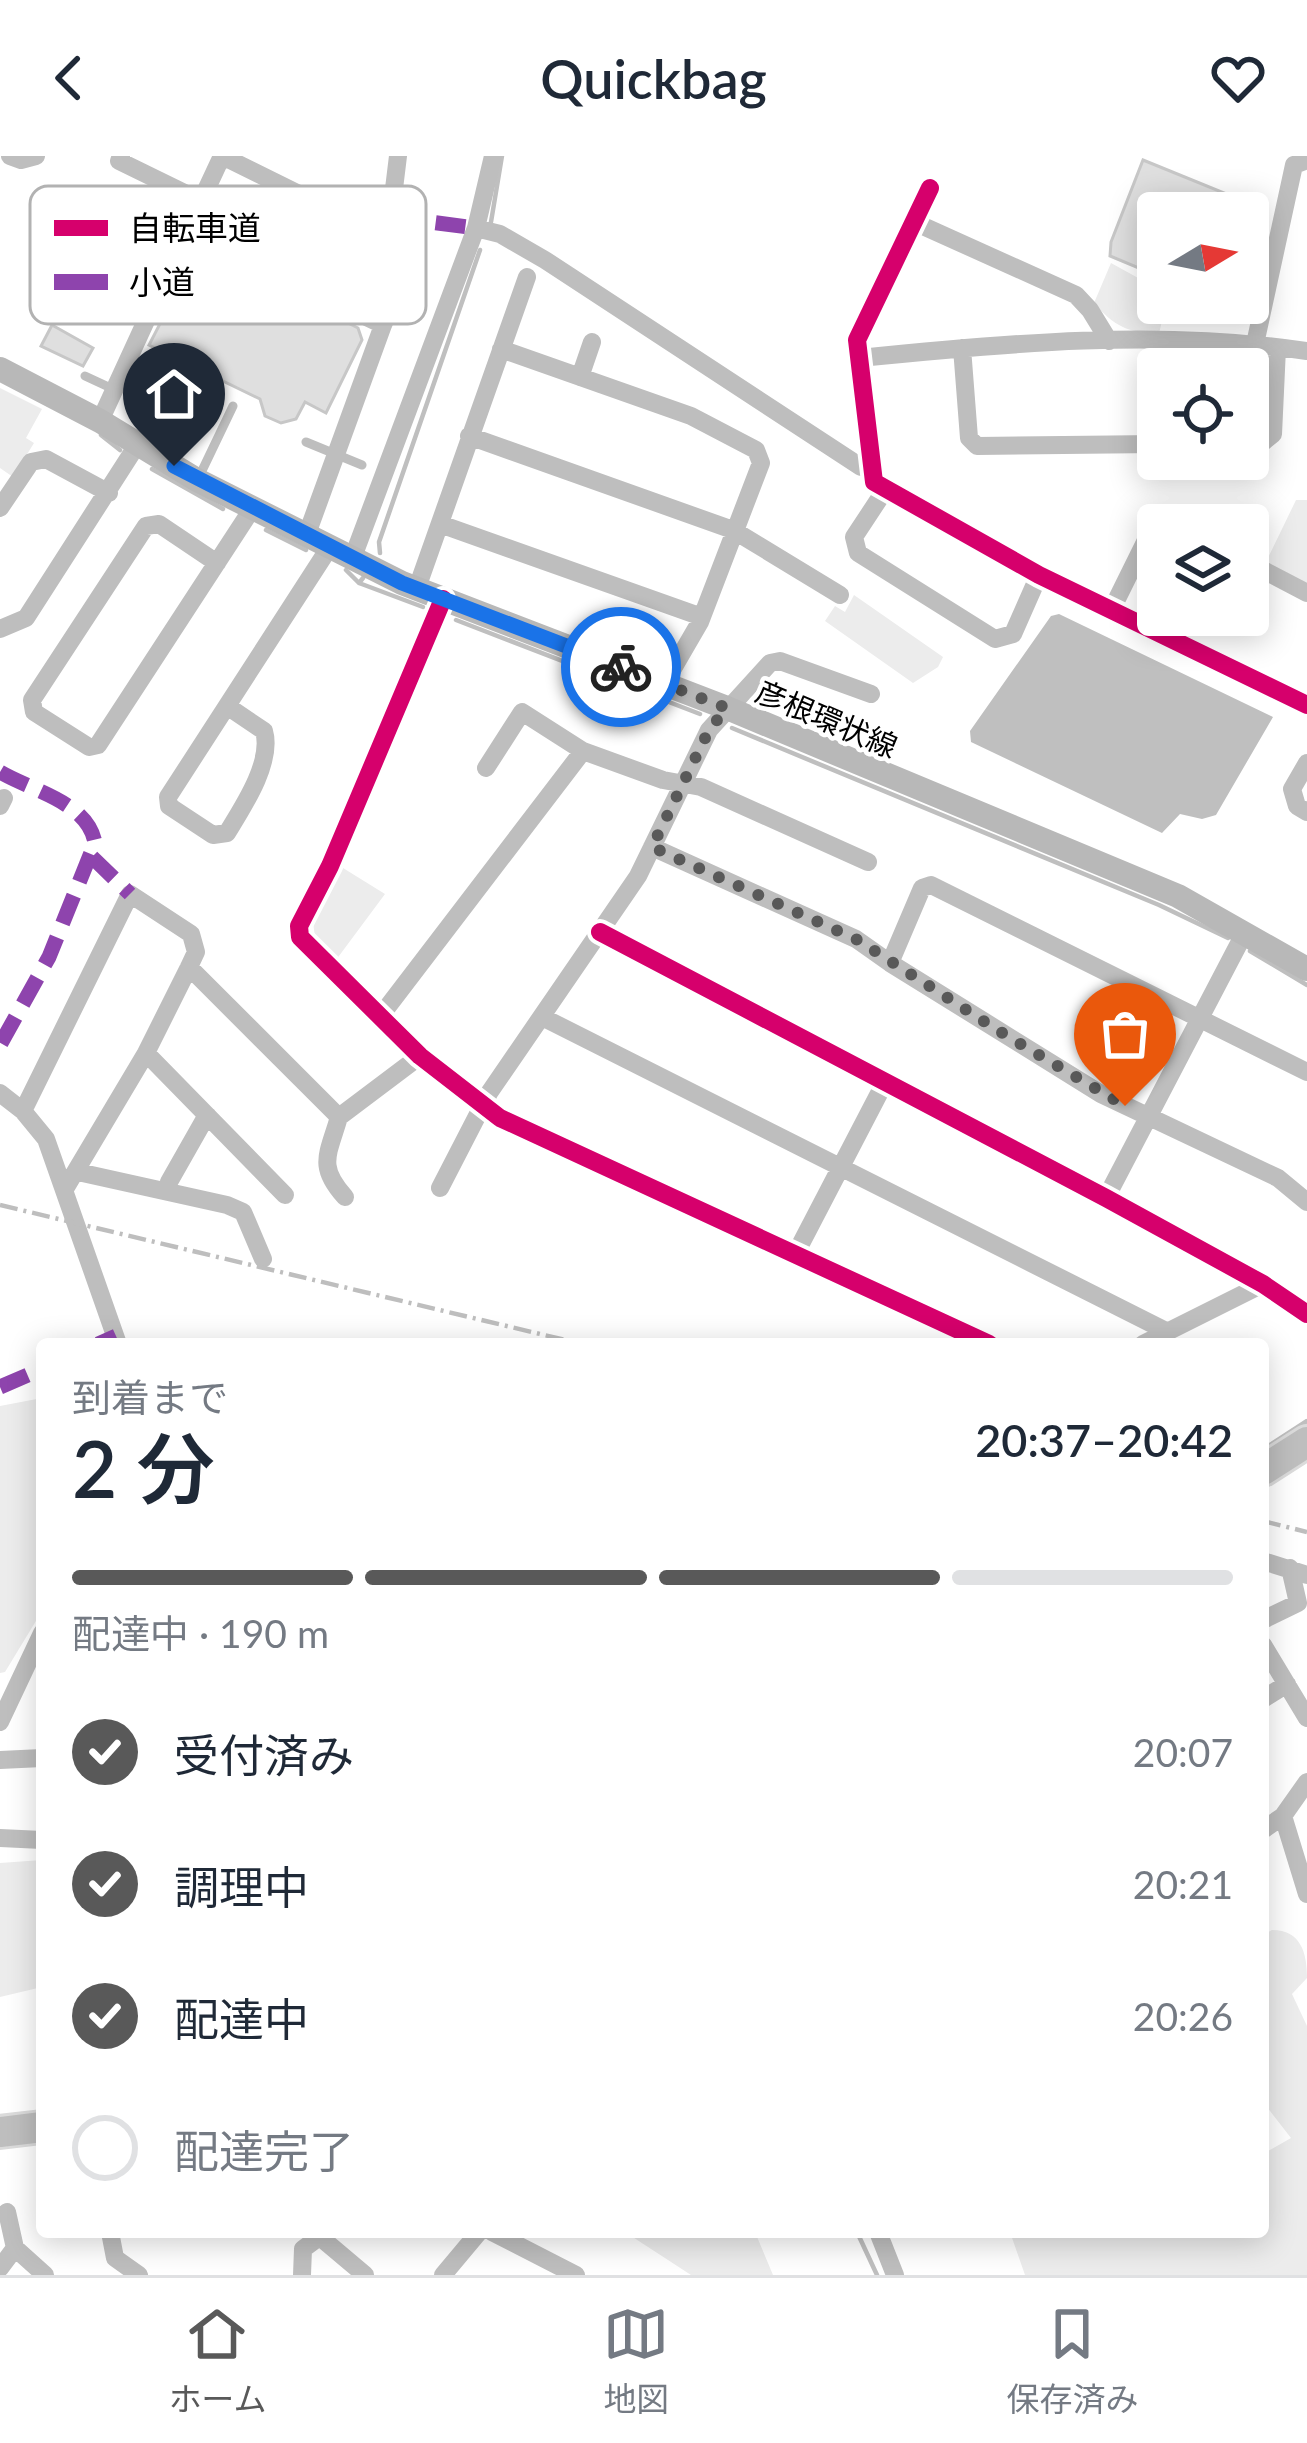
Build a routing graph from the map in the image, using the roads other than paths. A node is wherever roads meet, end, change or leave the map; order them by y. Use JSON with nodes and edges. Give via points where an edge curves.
{"nodes":[{"id":1,"x":10,"y":156,"type":"edge"},
{"id":2,"x":36,"y":156,"type":"edge"},
{"id":3,"x":223,"y":156,"type":"edge"},
{"id":4,"x":398,"y":156,"type":"edge"},
{"id":5,"x":493,"y":156,"type":"edge"},
{"id":6,"x":115,"y":158,"type":"edge"},
{"id":7,"x":1307,"y":160,"type":"edge"},
{"id":8,"x":171,"y":186,"type":"edge"},
{"id":9,"x":208,"y":186,"type":"edge"},
{"id":10,"x":283,"y":186,"type":"edge"},
{"id":11,"x":394,"y":186,"type":"edge"},
{"id":12,"x":930,"y":188,"type":"dead end"},
{"id":13,"x":914,"y":221,"type":"junction"},
{"id":14,"x":476,"y":228,"type":"junction"},
{"id":15,"x":527,"y":277,"type":"dead end"},
{"id":16,"x":141,"y":324,"type":"edge"},
{"id":17,"x":379,"y":324,"type":"edge"},
{"id":18,"x":383,"y":326,"type":"joint"},
{"id":19,"x":592,"y":341,"type":"dead end"},
{"id":20,"x":1108,"y":341,"type":"junction"},
{"id":21,"x":1255,"y":344,"type":"junction"},
{"id":22,"x":962,"y":347,"type":"junction"},
{"id":23,"x":1277,"y":348,"type":"junction"},
{"id":24,"x":501,"y":349,"type":"junction"},
{"id":25,"x":1307,"y":351,"type":"edge"},
{"id":26,"x":127,"y":357,"type":"junction"},
{"id":27,"x":860,"y":358,"type":"junction"},
{"id":28,"x":0,"y":369,"type":"edge"},
{"id":29,"x":159,"y":373,"type":"dead end"},
{"id":30,"x":85,"y":376,"type":"dead end"},
{"id":31,"x":580,"y":377,"type":"junction"},
{"id":32,"x":112,"y":389,"type":"junction"},
{"id":33,"x":233,"y":406,"type":"dead end"},
{"id":34,"x":100,"y":421,"type":"junction"},
{"id":35,"x":470,"y":436,"type":"junction"},
{"id":36,"x":1269,"y":437,"type":"edge"},
{"id":37,"x":306,"y":442,"type":"dead end"},
{"id":38,"x":1137,"y":444,"type":"edge"},
{"id":39,"x":137,"y":445,"type":"junction"},
{"id":40,"x":335,"y":455,"type":"junction"},
{"id":41,"x":362,"y":465,"type":"dead end"},
{"id":42,"x":871,"y":466,"type":"junction"},
{"id":43,"x":197,"y":480,"type":"junction"},
{"id":44,"x":885,"y":490,"type":"junction"},
{"id":45,"x":109,"y":494,"type":"junction"},
{"id":46,"x":0,"y":508,"type":"edge"},
{"id":47,"x":252,"y":509,"type":"junction"},
{"id":48,"x":440,"y":524,"type":"junction"},
{"id":49,"x":734,"y":530,"type":"junction"},
{"id":50,"x":307,"y":534,"type":"junction"},
{"id":51,"x":350,"y":556,"type":"junction"},
{"id":52,"x":1137,"y":558,"type":"edge"},
{"id":53,"x":218,"y":562,"type":"junction"},
{"id":54,"x":1269,"y":573,"type":"edge"},
{"id":55,"x":1040,"y":575,"type":"junction"},
{"id":56,"x":410,"y":586,"type":"junction"},
{"id":57,"x":1307,"y":593,"type":"edge"},
{"id":58,"x":841,"y":596,"type":"dead end"},
{"id":59,"x":443,"y":599,"type":"junction"},
{"id":60,"x":1111,"y":610,"type":"junction"},
{"id":61,"x":702,"y":617,"type":"junction"},
{"id":62,"x":1,"y":628,"type":"edge"},
{"id":63,"x":664,"y":684,"type":"junction"},
{"id":64,"x":871,"y":694,"type":"dead end"},
{"id":65,"x":1307,"y":705,"type":"edge"},
{"id":66,"x":227,"y":706,"type":"junction"},
{"id":67,"x":727,"y":708,"type":"junction"},
{"id":68,"x":583,"y":752,"type":"junction"},
{"id":69,"x":1307,"y":764,"type":"edge"},
{"id":70,"x":486,"y":768,"type":"dead end"},
{"id":71,"x":682,"y":783,"type":"junction"},
{"id":72,"x":1307,"y":812,"type":"edge"},
{"id":73,"x":652,"y":847,"type":"junction"},
{"id":74,"x":868,"y":862,"type":"dead end"},
{"id":75,"x":600,"y":932,"type":"junction"},
{"id":76,"x":1245,"y":932,"type":"junction"},
{"id":77,"x":890,"y":963,"type":"junction"},
{"id":78,"x":189,"y":967,"type":"junction"},
{"id":79,"x":1307,"y":968,"type":"edge"},
{"id":80,"x":542,"y":1017,"type":"junction"},
{"id":81,"x":379,"y":1018,"type":"junction"},
{"id":82,"x":1199,"y":1018,"type":"junction"},
{"id":83,"x":146,"y":1053,"type":"junction"},
{"id":84,"x":420,"y":1056,"type":"junction"},
{"id":85,"x":1307,"y":1072,"type":"edge"},
{"id":86,"x":885,"y":1082,"type":"junction"},
{"id":87,"x":0,"y":1094,"type":"edge"},
{"id":88,"x":484,"y":1107,"type":"junction"},
{"id":89,"x":22,"y":1111,"type":"junction"},
{"id":90,"x":207,"y":1115,"type":"junction"},
{"id":91,"x":1148,"y":1117,"type":"junction"},
{"id":92,"x":338,"y":1118,"type":"junction"},
{"id":93,"x":841,"y":1167,"type":"junction"},
{"id":94,"x":78,"y":1172,"type":"junction"},
{"id":95,"x":170,"y":1182,"type":"dead end"},
{"id":96,"x":440,"y":1188,"type":"dead end"},
{"id":97,"x":65,"y":1189,"type":"junction"},
{"id":98,"x":285,"y":1195,"type":"dead end"},
{"id":99,"x":345,"y":1197,"type":"dead end"},
{"id":100,"x":1106,"y":1198,"type":"junction"},
{"id":101,"x":1307,"y":1202,"type":"edge"},
{"id":102,"x":795,"y":1255,"type":"junction"},
{"id":103,"x":263,"y":1259,"type":"dead end"},
{"id":104,"x":1263,"y":1283,"type":"junction"},
{"id":105,"x":1307,"y":1314,"type":"edge"},
{"id":106,"x":1168,"y":1331,"type":"junction"},
{"id":107,"x":116,"y":1338,"type":"edge"},
{"id":108,"x":976,"y":1338,"type":"edge"},
{"id":109,"x":1155,"y":1338,"type":"edge"},
{"id":110,"x":1307,"y":1442,"type":"edge"},
{"id":111,"x":1307,"y":1456,"type":"edge"},
{"id":112,"x":1269,"y":1466,"type":"edge"},
{"id":113,"x":1269,"y":1481,"type":"edge"},
{"id":114,"x":1269,"y":1563,"type":"edge"},
{"id":115,"x":1299,"y":1571,"type":"edge"},
{"id":116,"x":1269,"y":1617,"type":"edge"},
{"id":117,"x":36,"y":1646,"type":"edge"},
{"id":118,"x":1269,"y":1655,"type":"edge"},
{"id":119,"x":1287,"y":1684,"type":"junction"},
{"id":120,"x":1269,"y":1695,"type":"edge"},
{"id":121,"x":1307,"y":1718,"type":"edge"},
{"id":122,"x":0,"y":1722,"type":"edge"},
{"id":123,"x":36,"y":1758,"type":"edge"},
{"id":124,"x":0,"y":1760,"type":"edge"},
{"id":125,"x":1307,"y":1781,"type":"edge"},
{"id":126,"x":1283,"y":1816,"type":"junction"},
{"id":127,"x":1269,"y":1826,"type":"edge"},
{"id":128,"x":0,"y":1838,"type":"edge"},
{"id":129,"x":36,"y":1840,"type":"edge"},
{"id":130,"x":1307,"y":1893,"type":"edge"},
{"id":131,"x":36,"y":2128,"type":"edge"},
{"id":132,"x":0,"y":2132,"type":"edge"},
{"id":133,"x":7,"y":2212,"type":"dead end"},
{"id":134,"x":111,"y":2238,"type":"edge"},
{"id":135,"x":318,"y":2238,"type":"edge"},
{"id":136,"x":327,"y":2238,"type":"edge"},
{"id":137,"x":474,"y":2238,"type":"edge"},
{"id":138,"x":503,"y":2238,"type":"edge"},
{"id":139,"x":880,"y":2238,"type":"edge"},
{"id":140,"x":14,"y":2248,"type":"junction"},
{"id":141,"x":115,"y":2258,"type":"junction"},
{"id":142,"x":0,"y":2267,"type":"edge"},
{"id":143,"x":564,"y":2272,"type":"edge"},
{"id":144,"x":45,"y":2275,"type":"edge"},
{"id":145,"x":103,"y":2275,"type":"edge"},
{"id":146,"x":139,"y":2275,"type":"edge"},
{"id":147,"x":302,"y":2275,"type":"edge"},
{"id":148,"x":364,"y":2275,"type":"edge"},
{"id":149,"x":443,"y":2275,"type":"edge"},
{"id":150,"x":895,"y":2275,"type":"edge"}],
"edges":[{"from":1,"to":2,"type":"street"},
{"from":3,"to":9,"type":"street"},
{"from":3,"to":10,"type":"street"},
{"from":4,"to":11,"type":"street"},
{"from":5,"to":14,"type":"street"},
{"from":6,"to":8,"type":"street"},
{"from":7,"to":21,"type":"street","via":[[1294,165]]},
{"from":12,"to":13,"type":"street"},
{"from":13,"to":20,"type":"street","via":[[1076,295]]},
{"from":13,"to":27,"type":"street","via":[[857,340]]},
{"from":14,"to":42,"type":"street","via":[[545,260],[861,467]]},
{"from":14,"to":51,"type":"street"},
{"from":15,"to":24,"type":"street"},
{"from":16,"to":26,"type":"street"},
{"from":17,"to":18,"type":"street"},
{"from":18,"to":40,"type":"street"},
{"from":19,"to":31,"type":"street"},
{"from":20,"to":21,"type":"street"},
{"from":20,"to":22,"type":"street"},
{"from":21,"to":23,"type":"street"},
{"from":22,"to":27,"type":"street"},
{"from":22,"to":38,"type":"street","via":[[969,438],[977,446]]},
{"from":23,"to":25,"type":"street"},
{"from":23,"to":36,"type":"street"},
{"from":24,"to":31,"type":"street"},
{"from":24,"to":35,"type":"street"},
{"from":26,"to":29,"type":"lane"},
{"from":26,"to":32,"type":"street"},
{"from":27,"to":42,"type":"street"},
{"from":28,"to":34,"type":"main road","name":"彦根環状線"},
{"from":30,"to":32,"type":"lane"},
{"from":31,"to":49,"type":"street","via":[[691,416],[756,450],[761,464]]},
{"from":32,"to":34,"type":"street"},
{"from":33,"to":43,"type":"lane"},
{"from":34,"to":39,"type":"main road","name":"彦根環状線"},
{"from":35,"to":48,"type":"street"},
{"from":35,"to":49,"type":"street"},
{"from":37,"to":40,"type":"lane"},
{"from":39,"to":43,"type":"main road","name":"彦根環状線"},
{"from":39,"to":45,"type":"street"},
{"from":40,"to":41,"type":"lane"},
{"from":40,"to":50,"type":"street"},
{"from":42,"to":44,"type":"street"},
{"from":43,"to":47,"type":"main road","name":"彦根環状線"},
{"from":44,"to":55,"type":"street"},
{"from":44,"to":55,"type":"street","via":[[854,537],[858,553],[994,638],[1013,634]]},
{"from":45,"to":46,"type":"street","via":[[46,460],[31,462]]},
{"from":45,"to":62,"type":"street","via":[[26,618]]},
{"from":47,"to":50,"type":"main road","name":"彦根環状線"},
{"from":47,"to":53,"type":"street"},
{"from":48,"to":56,"type":"street"},
{"from":48,"to":61,"type":"street"},
{"from":49,"to":58,"type":"street"},
{"from":49,"to":61,"type":"street"},
{"from":50,"to":51,"type":"main road","name":"彦根環状線"},
{"from":51,"to":56,"type":"main road","name":"彦根環状線"},
{"from":51,"to":66,"type":"street"},
{"from":52,"to":60,"type":"street"},
{"from":53,"to":53,"type":"street","via":[[98,745],[34,712],[32,700],[146,526],[159,524]]},
{"from":54,"to":57,"type":"street"},
{"from":55,"to":60,"type":"street"},
{"from":56,"to":59,"type":"main road","name":"彦根環状線"},
{"from":59,"to":63,"type":"main road","name":"彦根環状線"},
{"from":59,"to":81,"type":"street","via":[[299,926],[300,937]]},
{"from":60,"to":65,"type":"street"},
{"from":61,"to":63,"type":"street"},
{"from":63,"to":67,"type":"main road","name":"彦根環状線"},
{"from":64,"to":67,"type":"street","via":[[780,661]]},
{"from":66,"to":66,"type":"street","via":[[168,797],[169,806],[213,836],[227,833],[246,803],[268,743],[264,731]]},
{"from":67,"to":71,"type":"street"},
{"from":67,"to":76,"type":"main road","name":"彦根環状線","via":[[1178,896]]},
{"from":68,"to":70,"type":"street","via":[[522,712]]},
{"from":68,"to":71,"type":"street"},
{"from":68,"to":81,"type":"street"},
{"from":69,"to":72,"type":"street","via":[[1292,789]]},
{"from":71,"to":73,"type":"street"},
{"from":71,"to":74,"type":"street"},
{"from":73,"to":75,"type":"street"},
{"from":73,"to":77,"type":"street","via":[[856,939]]},
{"from":75,"to":80,"type":"street"},
{"from":75,"to":86,"type":"street"},
{"from":76,"to":79,"type":"main road","name":"彦根環状線"},
{"from":76,"to":82,"type":"street"},
{"from":77,"to":82,"type":"street","via":[[922,888],[931,885]]},
{"from":77,"to":91,"type":"street"},
{"from":78,"to":83,"type":"street"},
{"from":78,"to":89,"type":"street","via":[[196,952],[191,934],[130,894]]},
{"from":78,"to":92,"type":"street"},
{"from":80,"to":88,"type":"street"},
{"from":80,"to":93,"type":"street"},
{"from":81,"to":84,"type":"street"},
{"from":82,"to":85,"type":"street"},
{"from":82,"to":91,"type":"street"},
{"from":83,"to":90,"type":"street"},
{"from":83,"to":94,"type":"street"},
{"from":84,"to":88,"type":"street"},
{"from":84,"to":92,"type":"street"},
{"from":86,"to":93,"type":"street"},
{"from":86,"to":100,"type":"street"},
{"from":87,"to":89,"type":"street"},
{"from":88,"to":96,"type":"street"},
{"from":88,"to":102,"type":"street"},
{"from":89,"to":97,"type":"street","via":[[46,1139]]},
{"from":90,"to":95,"type":"street"},
{"from":90,"to":98,"type":"street"},
{"from":91,"to":100,"type":"street"},
{"from":91,"to":101,"type":"street","via":[[1277,1178]]},
{"from":92,"to":99,"type":"street","via":[[325,1166]]},
{"from":93,"to":102,"type":"street"},
{"from":93,"to":106,"type":"street"},
{"from":94,"to":97,"type":"street"},
{"from":94,"to":103,"type":"street","via":[[243,1212]]},
{"from":97,"to":107,"type":"street"},
{"from":100,"to":104,"type":"street"},
{"from":102,"to":108,"type":"street"},
{"from":104,"to":105,"type":"street"},
{"from":104,"to":106,"type":"street"},
{"from":106,"to":109,"type":"street"},
{"from":110,"to":112,"type":"highway"},
{"from":111,"to":113,"type":"street"},
{"from":114,"to":115,"type":"street"},
{"from":115,"to":116,"type":"street","via":[[1298,1603]]},
{"from":117,"to":122,"type":"street"},
{"from":118,"to":119,"type":"street"},
{"from":119,"to":120,"type":"street"},
{"from":119,"to":121,"type":"street"},
{"from":123,"to":124,"type":"street"},
{"from":125,"to":126,"type":"street"},
{"from":126,"to":127,"type":"street"},
{"from":126,"to":130,"type":"street"},
{"from":128,"to":129,"type":"street"},
{"from":131,"to":132,"type":"highway"},
{"from":133,"to":140,"type":"street"},
{"from":134,"to":141,"type":"street"},
{"from":135,"to":147,"type":"street","via":[[303,2249]]},
{"from":136,"to":148,"type":"street"},
{"from":137,"to":149,"type":"street"},
{"from":138,"to":143,"type":"street"},
{"from":139,"to":150,"type":"street"},
{"from":140,"to":142,"type":"street"},
{"from":140,"to":144,"type":"street"},
{"from":141,"to":145,"type":"street"},
{"from":141,"to":146,"type":"street"}]}
